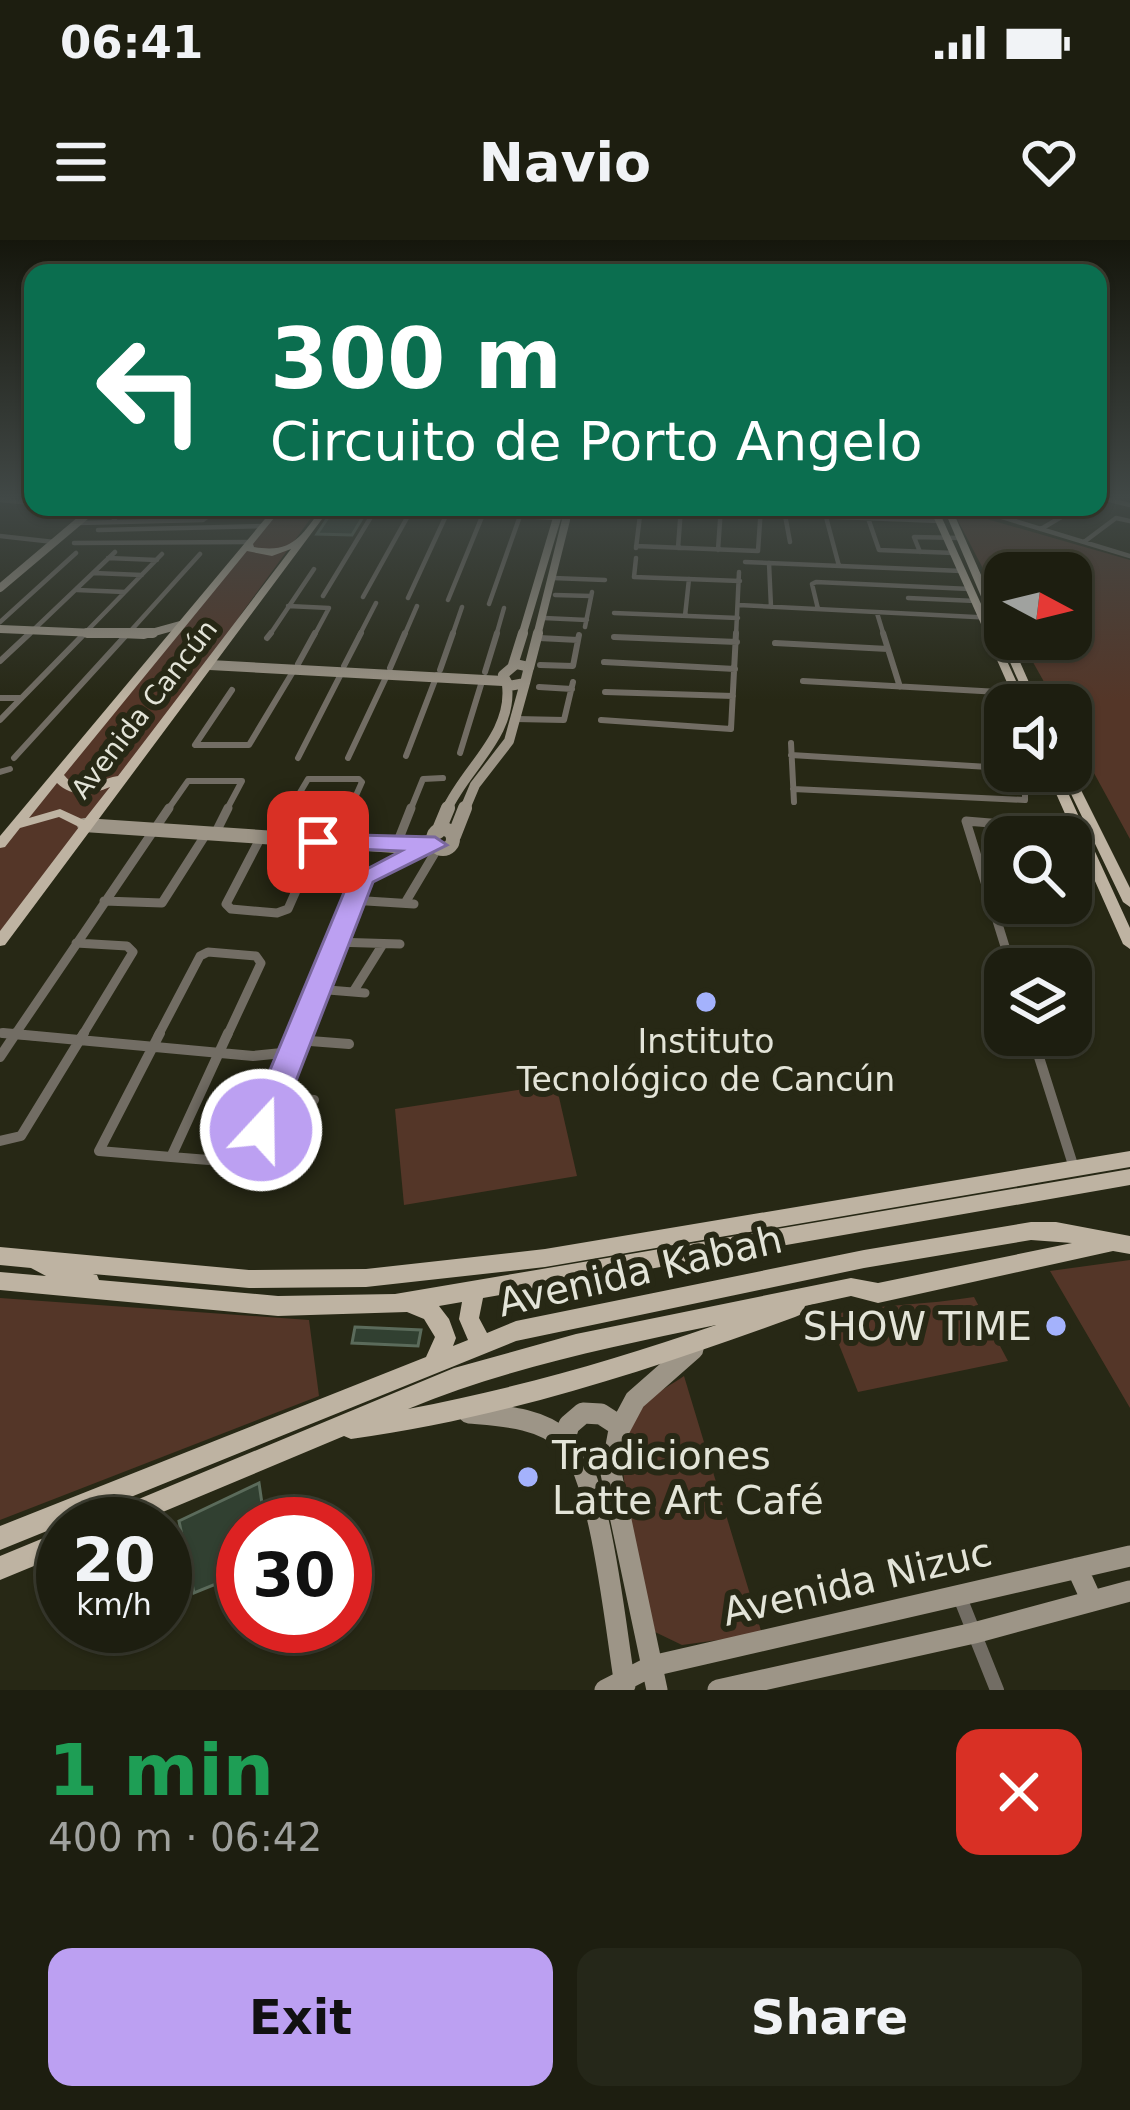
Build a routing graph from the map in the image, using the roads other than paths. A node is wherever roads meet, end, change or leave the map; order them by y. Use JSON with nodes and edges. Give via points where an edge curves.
{"nodes":[{"id":1,"x":64,"y":565,"type":"edge"},
{"id":2,"x":102,"y":565,"type":"edge"},
{"id":3,"x":152,"y":565,"type":"edge"},
{"id":4,"x":190,"y":565,"type":"edge"},
{"id":5,"x":229,"y":565,"type":"edge"},
{"id":6,"x":283,"y":565,"type":"edge"},
{"id":7,"x":342,"y":565,"type":"edge"},
{"id":8,"x":381,"y":565,"type":"edge"},
{"id":9,"x":423,"y":565,"type":"edge"},
{"id":10,"x":462,"y":565,"type":"edge"},
{"id":11,"x":503,"y":565,"type":"edge"},
{"id":12,"x":542,"y":565,"type":"edge"},
{"id":13,"x":556,"y":565,"type":"edge"},
{"id":14,"x":635,"y":565,"type":"edge"},
{"id":15,"x":769,"y":565,"type":"edge"},
{"id":16,"x":808,"y":565,"type":"edge"},
{"id":17,"x":959,"y":565,"type":"edge"},
{"id":18,"x":973,"y":565,"type":"edge"},
{"id":19,"x":839,"y":566,"type":"joint"},
{"id":20,"x":314,"y":568,"type":"dead end"},
{"id":21,"x":962,"y":571,"type":"junction"},
{"id":22,"x":94,"y":573,"type":"junction"},
{"id":23,"x":142,"y":575,"type":"junction"},
{"id":24,"x":978,"y":577,"type":"junction"},
{"id":25,"x":984,"y":577,"type":"edge"},
{"id":26,"x":553,"y":578,"type":"junction"},
{"id":27,"x":605,"y":580,"type":"dead end"},
{"id":28,"x":689,"y":580,"type":"junction"},
{"id":29,"x":856,"y":584,"type":"junction"},
{"id":30,"x":904,"y":586,"type":"junction"},
{"id":31,"x":970,"y":589,"type":"junction"},
{"id":32,"x":76,"y":590,"type":"junction"},
{"id":33,"x":125,"y":592,"type":"junction"},
{"id":34,"x":555,"y":595,"type":"dead end"},
{"id":35,"x":323,"y":596,"type":"dead end"},
{"id":36,"x":363,"y":597,"type":"dead end"},
{"id":37,"x":408,"y":598,"type":"dead end"},
{"id":38,"x":908,"y":598,"type":"junction"},
{"id":39,"x":984,"y":599,"type":"edge"},
{"id":40,"x":448,"y":600,"type":"dead end"},
{"id":41,"x":976,"y":601,"type":"junction"},
{"id":42,"x":376,"y":603,"type":"dead end"},
{"id":43,"x":489,"y":604,"type":"dead end"},
{"id":44,"x":739,"y":605,"type":"junction"},
{"id":45,"x":288,"y":606,"type":"junction"},
{"id":46,"x":417,"y":606,"type":"dead end"},
{"id":47,"x":462,"y":607,"type":"dead end"},
{"id":48,"x":771,"y":607,"type":"junction"},
{"id":49,"x":504,"y":608,"type":"dead end"},
{"id":50,"x":818,"y":609,"type":"junction"},
{"id":51,"x":984,"y":611,"type":"edge"},
{"id":52,"x":865,"y":612,"type":"junction"},
{"id":53,"x":614,"y":613,"type":"dead end"},
{"id":54,"x":878,"y":613,"type":"junction"},
{"id":55,"x":914,"y":614,"type":"junction"},
{"id":56,"x":685,"y":616,"type":"junction"},
{"id":57,"x":544,"y":618,"type":"junction"},
{"id":58,"x":738,"y":618,"type":"junction"},
{"id":59,"x":984,"y":618,"type":"edge"},
{"id":60,"x":0,"y":625,"type":"edge"},
{"id":61,"x":180,"y":625,"type":"junction"},
{"id":62,"x":32,"y":631,"type":"junction"},
{"id":63,"x":85,"y":633,"type":"junction"},
{"id":64,"x":126,"y":634,"type":"junction"},
{"id":65,"x":144,"y":635,"type":"junction"},
{"id":66,"x":614,"y":637,"type":"dead end"},
{"id":67,"x":267,"y":638,"type":"dead end"},
{"id":68,"x":539,"y":638,"type":"junction"},
{"id":69,"x":737,"y":642,"type":"junction"},
{"id":70,"x":776,"y":643,"type":"dead end"},
{"id":71,"x":160,"y":649,"type":"junction"},
{"id":72,"x":889,"y":650,"type":"junction"},
{"id":73,"x":0,"y":661,"type":"edge"},
{"id":74,"x":604,"y":662,"type":"dead end"},
{"id":75,"x":212,"y":663,"type":"junction"},
{"id":76,"x":535,"y":666,"type":"junction"},
{"id":77,"x":296,"y":667,"type":"junction"},
{"id":78,"x":343,"y":669,"type":"junction"},
{"id":79,"x":735,"y":669,"type":"junction"},
{"id":80,"x":389,"y":670,"type":"junction"},
{"id":81,"x":438,"y":673,"type":"junction"},
{"id":82,"x":484,"y":675,"type":"junction"},
{"id":83,"x":507,"y":675,"type":"junction"},
{"id":84,"x":803,"y":681,"type":"dead end"},
{"id":85,"x":525,"y":683,"type":"junction"},
{"id":86,"x":539,"y":687,"type":"dead end"},
{"id":87,"x":900,"y":687,"type":"junction"},
{"id":88,"x":232,"y":690,"type":"dead end"},
{"id":89,"x":984,"y":691,"type":"edge"},
{"id":90,"x":605,"y":692,"type":"dead end"},
{"id":91,"x":733,"y":696,"type":"junction"},
{"id":92,"x":0,"y":698,"type":"edge"},
{"id":93,"x":21,"y":698,"type":"junction"},
{"id":94,"x":516,"y":719,"type":"junction"},
{"id":95,"x":0,"y":720,"type":"edge"},
{"id":96,"x":601,"y":720,"type":"dead end"},
{"id":97,"x":790,"y":743,"type":"dead end"},
{"id":98,"x":460,"y":753,"type":"dead end"},
{"id":99,"x":791,"y":755,"type":"junction"},
{"id":100,"x":406,"y":756,"type":"dead end"},
{"id":101,"x":14,"y":758,"type":"dead end"},
{"id":102,"x":298,"y":758,"type":"dead end"},
{"id":103,"x":348,"y":758,"type":"dead end"},
{"id":104,"x":984,"y":767,"type":"edge"},
{"id":105,"x":57,"y":774,"type":"junction"},
{"id":106,"x":123,"y":774,"type":"junction"},
{"id":107,"x":443,"y":778,"type":"dead end"},
{"id":108,"x":793,"y":789,"type":"junction"},
{"id":109,"x":1024,"y":792,"type":"edge"},
{"id":110,"x":1067,"y":792,"type":"edge"},
{"id":111,"x":450,"y":802,"type":"junction"},
{"id":112,"x":794,"y":802,"type":"dead end"},
{"id":113,"x":466,"y":803,"type":"junction"},
{"id":114,"x":984,"y":822,"type":"edge"},
{"id":115,"x":16,"y":825,"type":"junction"},
{"id":116,"x":84,"y":825,"type":"junction"},
{"id":117,"x":152,"y":830,"type":"junction"},
{"id":118,"x":211,"y":834,"type":"junction"},
{"id":119,"x":268,"y":838,"type":"junction"},
{"id":120,"x":436,"y":841,"type":"junction"},
{"id":121,"x":318,"y":842,"type":"junction"},
{"id":122,"x":335,"y":843,"type":"junction"},
{"id":123,"x":0,"y":844,"type":"edge"},
{"id":124,"x":397,"y":846,"type":"junction"},
{"id":125,"x":1092,"y":861,"type":"edge"},
{"id":126,"x":984,"y":879,"type":"edge"},
{"id":127,"x":352,"y":900,"type":"junction"},
{"id":128,"x":104,"y":901,"type":"junction"},
{"id":129,"x":1130,"y":902,"type":"edge"},
{"id":130,"x":0,"y":941,"type":"edge"},
{"id":131,"x":334,"y":942,"type":"junction"},
{"id":132,"x":76,"y":943,"type":"junction"},
{"id":133,"x":383,"y":944,"type":"junction"},
{"id":134,"x":400,"y":944,"type":"dead end"},
{"id":135,"x":1130,"y":944,"type":"edge"},
{"id":136,"x":316,"y":989,"type":"junction"},
{"id":137,"x":0,"y":1033,"type":"edge"},
{"id":138,"x":15,"y":1034,"type":"junction"},
{"id":139,"x":79,"y":1041,"type":"junction"},
{"id":140,"x":349,"y":1044,"type":"dead end"},
{"id":141,"x":294,"y":1046,"type":"junction"},
{"id":142,"x":151,"y":1047,"type":"junction"},
{"id":143,"x":220,"y":1052,"type":"junction"},
{"id":144,"x":1039,"y":1056,"type":"edge"},
{"id":145,"x":0,"y":1057,"type":"edge"},
{"id":146,"x":274,"y":1096,"type":"junction"},
{"id":147,"x":314,"y":1100,"type":"dead end"},
{"id":148,"x":0,"y":1141,"type":"edge"},
{"id":149,"x":170,"y":1159,"type":"junction"},
{"id":150,"x":1130,"y":1159,"type":"edge"},
{"id":151,"x":248,"y":1164,"type":"junction"},
{"id":152,"x":284,"y":1166,"type":"dead end"},
{"id":153,"x":1074,"y":1168,"type":"junction"},
{"id":154,"x":1048,"y":1173,"type":"junction"},
{"id":155,"x":1130,"y":1177,"type":"edge"},
{"id":156,"x":1104,"y":1181,"type":"junction"},
{"id":157,"x":688,"y":1235,"type":"junction"},
{"id":158,"x":1125,"y":1242,"type":"edge"},
{"id":159,"x":8,"y":1256,"type":"edge"},
{"id":160,"x":646,"y":1263,"type":"junction"},
{"id":161,"x":289,"y":1278,"type":"junction"},
{"id":162,"x":0,"y":1281,"type":"edge"},
{"id":163,"x":851,"y":1287,"type":"junction"},
{"id":164,"x":116,"y":1290,"type":"junction"},
{"id":165,"x":474,"y":1292,"type":"junction"},
{"id":166,"x":394,"y":1304,"type":"junction"},
{"id":167,"x":337,"y":1305,"type":"junction"},
{"id":168,"x":701,"y":1342,"type":"junction"},
{"id":169,"x":482,"y":1345,"type":"junction"},
{"id":170,"x":433,"y":1364,"type":"junction"},
{"id":171,"x":464,"y":1412,"type":"junction"},
{"id":172,"x":618,"y":1424,"type":"junction"},
{"id":173,"x":336,"y":1430,"type":"junction"},
{"id":174,"x":564,"y":1442,"type":"junction"},
{"id":175,"x":250,"y":1462,"type":"junction"},
{"id":176,"x":148,"y":1477,"type":"junction"},
{"id":177,"x":169,"y":1497,"type":"edge"},
{"id":178,"x":2,"y":1538,"type":"edge"},
{"id":179,"x":36,"y":1553,"type":"edge"},
{"id":180,"x":1130,"y":1556,"type":"edge"},
{"id":181,"x":0,"y":1568,"type":"edge"},
{"id":182,"x":1077,"y":1568,"type":"junction"},
{"id":183,"x":1130,"y":1592,"type":"edge"},
{"id":184,"x":959,"y":1595,"type":"junction"},
{"id":185,"x":1093,"y":1601,"type":"junction"},
{"id":186,"x":974,"y":1633,"type":"junction"},
{"id":187,"x":654,"y":1678,"type":"edge"},
{"id":188,"x":619,"y":1687,"type":"edge"},
{"id":189,"x":718,"y":1690,"type":"edge"},
{"id":190,"x":998,"y":1690,"type":"edge"}],
"edges":[{"from":1,"to":60,"type":"street"},
{"from":2,"to":22,"type":"street"},
{"from":3,"to":23,"type":"street"},
{"from":4,"to":64,"type":"street"},
{"from":5,"to":61,"type":"main road","name":"Avenida Cancún"},
{"from":6,"to":75,"type":"main road","name":"Avenida Cancún"},
{"from":7,"to":35,"type":"street"},
{"from":8,"to":36,"type":"street"},
{"from":9,"to":37,"type":"street"},
{"from":10,"to":40,"type":"street"},
{"from":11,"to":43,"type":"street"},
{"from":12,"to":83,"type":"street"},
{"from":13,"to":26,"type":"street"},
{"from":14,"to":28,"type":"street","via":[[634,577]]},
{"from":15,"to":48,"type":"street"},
{"from":16,"to":19,"type":"street"},
{"from":17,"to":21,"type":"main road"},
{"from":18,"to":24,"type":"main road"},
{"from":19,"to":21,"type":"street"},
{"from":20,"to":45,"type":"street"},
{"from":21,"to":31,"type":"main road"},
{"from":22,"to":23,"type":"street"},
{"from":22,"to":32,"type":"street"},
{"from":23,"to":33,"type":"street"},
{"from":24,"to":25,"type":"street"},
{"from":24,"to":39,"type":"main road"},
{"from":26,"to":27,"type":"street"},
{"from":26,"to":57,"type":"street"},
{"from":28,"to":44,"type":"street","via":[[740,577]]},
{"from":28,"to":56,"type":"street"},
{"from":29,"to":30,"type":"street"},
{"from":29,"to":50,"type":"street","via":[[813,583]]},
{"from":29,"to":52,"type":"street"},
{"from":30,"to":31,"type":"street"},
{"from":30,"to":38,"type":"street"},
{"from":31,"to":41,"type":"main road"},
{"from":32,"to":33,"type":"street"},
{"from":32,"to":62,"type":"street"},
{"from":33,"to":63,"type":"street"},
{"from":34,"to":57,"type":"street","via":[[591,594],[586,623]]},
{"from":38,"to":41,"type":"street"},
{"from":38,"to":55,"type":"street"},
{"from":41,"to":51,"type":"main road"},
{"from":42,"to":78,"type":"street"},
{"from":44,"to":48,"type":"street"},
{"from":44,"to":58,"type":"street"},
{"from":45,"to":67,"type":"street"},
{"from":45,"to":77,"type":"street","via":[[329,608]]},
{"from":46,"to":80,"type":"street"},
{"from":47,"to":81,"type":"street"},
{"from":48,"to":50,"type":"street"},
{"from":49,"to":82,"type":"street"},
{"from":50,"to":52,"type":"street"},
{"from":52,"to":54,"type":"street"},
{"from":53,"to":56,"type":"street"},
{"from":54,"to":55,"type":"street"},
{"from":54,"to":72,"type":"street"},
{"from":55,"to":59,"type":"street"},
{"from":56,"to":58,"type":"street"},
{"from":57,"to":68,"type":"street"},
{"from":58,"to":69,"type":"street"},
{"from":60,"to":62,"type":"street"},
{"from":61,"to":65,"type":"street"},
{"from":61,"to":71,"type":"main road","name":"Avenida Cancún"},
{"from":62,"to":63,"type":"street"},
{"from":62,"to":73,"type":"street"},
{"from":63,"to":64,"type":"street"},
{"from":63,"to":93,"type":"street"},
{"from":64,"to":65,"type":"street"},
{"from":64,"to":101,"type":"street"},
{"from":65,"to":71,"type":"street"},
{"from":66,"to":69,"type":"street"},
{"from":68,"to":76,"type":"street"},
{"from":68,"to":76,"type":"street","via":[[579,637],[573,666]]},
{"from":69,"to":79,"type":"street"},
{"from":70,"to":72,"type":"street"},
{"from":71,"to":105,"type":"main road","name":"Avenida Cancún"},
{"from":72,"to":87,"type":"street"},
{"from":74,"to":79,"type":"street"},
{"from":75,"to":77,"type":"street"},
{"from":75,"to":106,"type":"main road","name":"Avenida Cancún"},
{"from":76,"to":83,"type":"street"},
{"from":76,"to":85,"type":"street"},
{"from":77,"to":78,"type":"street"},
{"from":77,"to":88,"type":"street","via":[[249,746],[195,746]]},
{"from":78,"to":80,"type":"street"},
{"from":78,"to":102,"type":"street"},
{"from":79,"to":91,"type":"street"},
{"from":80,"to":81,"type":"street"},
{"from":80,"to":103,"type":"street"},
{"from":81,"to":82,"type":"street"},
{"from":81,"to":100,"type":"street"},
{"from":82,"to":83,"type":"street"},
{"from":82,"to":98,"type":"street"},
{"from":83,"to":85,"type":"street"},
{"from":83,"to":111,"type":"street","via":[[497,738]]},
{"from":84,"to":87,"type":"street"},
{"from":85,"to":94,"type":"street"},
{"from":86,"to":94,"type":"street","via":[[573,686],[564,720]]},
{"from":87,"to":89,"type":"street"},
{"from":90,"to":91,"type":"street"},
{"from":91,"to":96,"type":"street","via":[[731,729]]},
{"from":92,"to":93,"type":"street"},
{"from":93,"to":95,"type":"street"},
{"from":94,"to":113,"type":"street"},
{"from":97,"to":99,"type":"street"},
{"from":99,"to":104,"type":"street"},
{"from":99,"to":108,"type":"street"},
{"from":105,"to":106,"type":"main road","via":[[78,791]]},
{"from":105,"to":115,"type":"main road","name":"Avenida Cancún"},
{"from":106,"to":116,"type":"main road","name":"Avenida Cancún"},
{"from":107,"to":124,"type":"street","via":[[423,779]]},
{"from":108,"to":109,"type":"street","via":[[1018,801]]},
{"from":108,"to":112,"type":"street"},
{"from":110,"to":129,"type":"main road"},
{"from":111,"to":113,"type":"street"},
{"from":111,"to":120,"type":"street"},
{"from":113,"to":120,"type":"street","via":[[451,843]]},
{"from":114,"to":126,"type":"street","via":[[966,821]]},
{"from":115,"to":116,"type":"main road","via":[[55,813]]},
{"from":115,"to":123,"type":"main road","name":"Avenida Cancún"},
{"from":116,"to":117,"type":"street"},
{"from":116,"to":130,"type":"main road","name":"Avenida Cancún"},
{"from":117,"to":118,"type":"street"},
{"from":117,"to":118,"type":"street","via":[[188,781],[242,782]]},
{"from":117,"to":128,"type":"street"},
{"from":118,"to":119,"type":"street"},
{"from":118,"to":128,"type":"street","via":[[162,903]]},
{"from":119,"to":121,"type":"street"},
{"from":119,"to":121,"type":"street","via":[[226,904],[231,909],[287,909]]},
{"from":119,"to":122,"type":"street","via":[[308,779],[359,779]]},
{"from":120,"to":124,"type":"street"},
{"from":120,"to":127,"type":"street","via":[[363,878]]},
{"from":120,"to":127,"type":"street","via":[[410,903]]},
{"from":121,"to":122,"type":"street"},
{"from":122,"to":124,"type":"street"},
{"from":125,"to":135,"type":"main road"},
{"from":127,"to":131,"type":"street"},
{"from":128,"to":132,"type":"street"},
{"from":131,"to":133,"type":"street"},
{"from":131,"to":136,"type":"street"},
{"from":132,"to":138,"type":"street"},
{"from":132,"to":139,"type":"street","via":[[133,952]]},
{"from":133,"to":134,"type":"street"},
{"from":133,"to":136,"type":"street","via":[[359,993]]},
{"from":136,"to":141,"type":"street"},
{"from":137,"to":138,"type":"street"},
{"from":138,"to":139,"type":"street"},
{"from":138,"to":145,"type":"street"},
{"from":139,"to":142,"type":"street"},
{"from":139,"to":148,"type":"street","via":[[21,1136]]},
{"from":140,"to":141,"type":"street"},
{"from":141,"to":143,"type":"street","via":[[253,1056]]},
{"from":141,"to":146,"type":"street"},
{"from":142,"to":143,"type":"street"},
{"from":142,"to":143,"type":"street","via":[[203,953],[260,959]]},
{"from":142,"to":149,"type":"street","via":[[99,1145],[104,1154]]},
{"from":143,"to":149,"type":"street"},
{"from":144,"to":153,"type":"street"},
{"from":146,"to":147,"type":"street"},
{"from":146,"to":151,"type":"street"},
{"from":149,"to":151,"type":"street"},
{"from":150,"to":153,"type":"main road","name":"Avenida Kabah"},
{"from":151,"to":152,"type":"street"},
{"from":153,"to":154,"type":"main road","name":"Avenida Kabah"},
{"from":154,"to":156,"type":"main road"},
{"from":154,"to":157,"type":"main road","name":"Avenida Kabah"},
{"from":155,"to":156,"type":"main road","name":"Avenida Kabah"},
{"from":156,"to":160,"type":"main road","name":"Avenida Kabah"},
{"from":157,"to":160,"type":"main road"},
{"from":157,"to":161,"type":"main road","name":"Avenida Kabah","via":[[366,1278]]},
{"from":158,"to":163,"type":"main road","name":"Avenida Kabah","via":[[878,1292]]},
{"from":158,"to":169,"type":"main road","name":"Avenida Kabah","via":[[1031,1231],[683,1296]]},
{"from":159,"to":161,"type":"main road","name":"Avenida Kabah"},
{"from":159,"to":164,"type":"main road"},
{"from":160,"to":165,"type":"main road","name":"Avenida Kabah"},
{"from":161,"to":167,"type":"main road"},
{"from":162,"to":164,"type":"main road","name":"Avenida Kabah"},
{"from":163,"to":168,"type":"main road"},
{"from":163,"to":173,"type":"main road","name":"Avenida Kabah","via":[[576,1344],[454,1379]]},
{"from":164,"to":167,"type":"main road","name":"Avenida Kabah"},
{"from":165,"to":166,"type":"main road","name":"Avenida Kabah"},
{"from":165,"to":169,"type":"main road","via":[[469,1319]]},
{"from":166,"to":167,"type":"main road","name":"Avenida Kabah"},
{"from":166,"to":170,"type":"main road","via":[[424,1306],[441,1321],[446,1338]]},
{"from":168,"to":171,"type":"main road"},
{"from":168,"to":172,"type":"street","via":[[642,1388]]},
{"from":169,"to":170,"type":"main road","name":"Avenida Kabah"},
{"from":170,"to":176,"type":"main road","name":"Avenida Kabah"},
{"from":171,"to":173,"type":"main road"},
{"from":171,"to":174,"type":"street","via":[[532,1422]]},
{"from":172,"to":174,"type":"street","via":[[583,1413]]},
{"from":172,"to":187,"type":"street","via":[[611,1473]]},
{"from":173,"to":175,"type":"main road","name":"Avenida Kabah"},
{"from":174,"to":188,"type":"street","via":[[587,1483]]},
{"from":175,"to":176,"type":"main road"},
{"from":175,"to":177,"type":"main road","name":"Avenida Kabah"},
{"from":176,"to":178,"type":"main road","name":"Avenida Kabah"},
{"from":179,"to":181,"type":"main road"},
{"from":180,"to":182,"type":"street","name":"Avenida Nizuc"},
{"from":182,"to":184,"type":"street","name":"Avenida Nizuc"},
{"from":182,"to":185,"type":"street"},
{"from":183,"to":185,"type":"street"},
{"from":184,"to":186,"type":"street"},
{"from":184,"to":187,"type":"street","name":"Avenida Nizuc"},
{"from":185,"to":186,"type":"street"},
{"from":186,"to":189,"type":"street"},
{"from":186,"to":190,"type":"street"},
{"from":187,"to":188,"type":"street","name":"Avenida Nizuc"}]}
